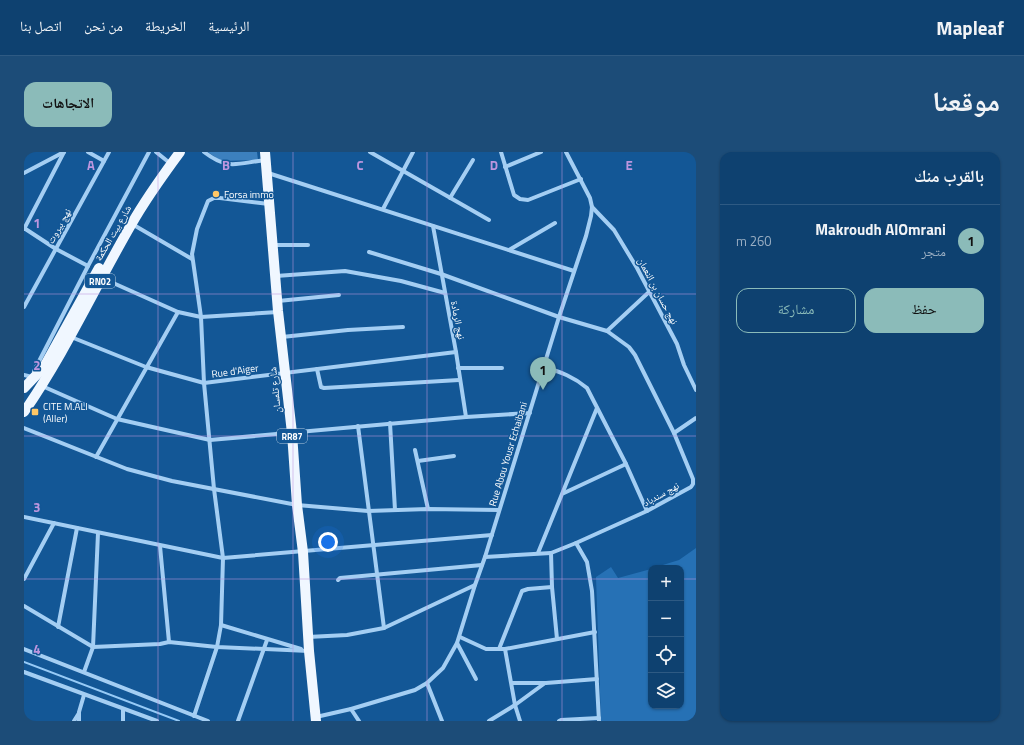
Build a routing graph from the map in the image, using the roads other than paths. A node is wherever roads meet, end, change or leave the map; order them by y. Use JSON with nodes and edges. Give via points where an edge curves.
{"nodes":[{"id":1,"x":64,"y":152,"type":"edge"},
{"id":2,"x":88,"y":152,"type":"edge"},
{"id":3,"x":109,"y":152,"type":"edge"},
{"id":4,"x":149,"y":152,"type":"edge"},
{"id":5,"x":156,"y":152,"type":"edge"},
{"id":6,"x":173,"y":152,"type":"edge"},
{"id":7,"x":180,"y":152,"type":"edge"},
{"id":8,"x":204,"y":152,"type":"edge"},
{"id":9,"x":370,"y":152,"type":"edge"},
{"id":10,"x":413,"y":152,"type":"edge"},
{"id":11,"x":501,"y":152,"type":"edge"},
{"id":12,"x":541,"y":152,"type":"edge"},
{"id":13,"x":566,"y":152,"type":"edge"},
{"id":14,"x":266,"y":156,"type":"edge"},
{"id":15,"x":473,"y":160,"type":"dead end"},
{"id":16,"x":104,"y":161,"type":"junction"},
{"id":17,"x":169,"y":162,"type":"junction"},
{"id":18,"x":505,"y":167,"type":"junction"},
{"id":19,"x":404,"y":171,"type":"junction"},
{"id":20,"x":268,"y":172,"type":"junction"},
{"id":21,"x":24,"y":173,"type":"edge"},
{"id":22,"x":581,"y":179,"type":"junction"},
{"id":23,"x":450,"y":198,"type":"junction"},
{"id":24,"x":269,"y":204,"type":"junction"},
{"id":25,"x":592,"y":207,"type":"junction"},
{"id":26,"x":383,"y":209,"type":"junction"},
{"id":27,"x":489,"y":220,"type":"dead end"},
{"id":28,"x":555,"y":223,"type":"dead end"},
{"id":29,"x":131,"y":224,"type":"junction"},
{"id":30,"x":433,"y":226,"type":"junction"},
{"id":31,"x":24,"y":229,"type":"edge"},
{"id":32,"x":273,"y":245,"type":"junction"},
{"id":33,"x":308,"y":245,"type":"dead end"},
{"id":34,"x":56,"y":249,"type":"junction"},
{"id":35,"x":509,"y":250,"type":"junction"},
{"id":36,"x":369,"y":252,"type":"dead end"},
{"id":37,"x":192,"y":259,"type":"junction"},
{"id":38,"x":88,"y":266,"type":"junction"},
{"id":39,"x":574,"y":271,"type":"junction"},
{"id":40,"x":441,"y":274,"type":"junction"},
{"id":41,"x":276,"y":276,"type":"junction"},
{"id":42,"x":102,"y":278,"type":"junction"},
{"id":43,"x":649,"y":292,"type":"junction"},
{"id":44,"x":445,"y":293,"type":"junction"},
{"id":45,"x":339,"y":295,"type":"dead end"},
{"id":46,"x":278,"y":301,"type":"junction"},
{"id":47,"x":24,"y":307,"type":"edge"},
{"id":48,"x":178,"y":312,"type":"junction"},
{"id":49,"x":278,"y":312,"type":"junction"},
{"id":50,"x":201,"y":317,"type":"junction"},
{"id":51,"x":559,"y":317,"type":"junction"},
{"id":52,"x":403,"y":327,"type":"dead end"},
{"id":53,"x":607,"y":331,"type":"junction"},
{"id":54,"x":70,"y":336,"type":"junction"},
{"id":55,"x":282,"y":337,"type":"junction"},
{"id":56,"x":456,"y":352,"type":"junction"},
{"id":57,"x":146,"y":367,"type":"junction"},
{"id":58,"x":544,"y":367,"type":"junction"},
{"id":59,"x":317,"y":368,"type":"junction"},
{"id":60,"x":458,"y":368,"type":"junction"},
{"id":61,"x":502,"y":368,"type":"dead end"},
{"id":62,"x":285,"y":372,"type":"junction"},
{"id":63,"x":459,"y":380,"type":"junction"},
{"id":64,"x":27,"y":381,"type":"edge"},
{"id":65,"x":204,"y":383,"type":"junction"},
{"id":66,"x":42,"y":386,"type":"junction"},
{"id":67,"x":696,"y":390,"type":"edge"},
{"id":68,"x":597,"y":408,"type":"junction"},
{"id":69,"x":24,"y":412,"type":"edge"},
{"id":70,"x":530,"y":413,"type":"junction"},
{"id":71,"x":466,"y":417,"type":"junction"},
{"id":72,"x":696,"y":418,"type":"edge"},
{"id":73,"x":117,"y":419,"type":"junction"},
{"id":74,"x":390,"y":423,"type":"junction"},
{"id":75,"x":358,"y":426,"type":"junction"},
{"id":76,"x":24,"y":428,"type":"edge"},
{"id":77,"x":292,"y":433,"type":"junction"},
{"id":78,"x":674,"y":433,"type":"junction"},
{"id":79,"x":210,"y":440,"type":"junction"},
{"id":80,"x":415,"y":450,"type":"dead end"},
{"id":81,"x":454,"y":456,"type":"dead end"},
{"id":82,"x":96,"y":457,"type":"junction"},
{"id":83,"x":418,"y":461,"type":"junction"},
{"id":84,"x":626,"y":464,"type":"junction"},
{"id":85,"x":214,"y":489,"type":"junction"},
{"id":86,"x":564,"y":493,"type":"junction"},
{"id":87,"x":297,"y":505,"type":"junction"},
{"id":88,"x":428,"y":509,"type":"junction"},
{"id":89,"x":395,"y":510,"type":"junction"},
{"id":90,"x":499,"y":510,"type":"junction"},
{"id":91,"x":368,"y":511,"type":"junction"},
{"id":92,"x":647,"y":511,"type":"junction"},
{"id":93,"x":24,"y":516,"type":"edge"},
{"id":94,"x":54,"y":523,"type":"junction"},
{"id":95,"x":77,"y":528,"type":"junction"},
{"id":96,"x":98,"y":533,"type":"junction"},
{"id":97,"x":492,"y":535,"type":"junction"},
{"id":98,"x":576,"y":543,"type":"junction"},
{"id":99,"x":374,"y":545,"type":"junction"},
{"id":100,"x":160,"y":546,"type":"junction"},
{"id":101,"x":303,"y":552,"type":"junction"},
{"id":102,"x":538,"y":553,"type":"junction"},
{"id":103,"x":551,"y":553,"type":"junction"},
{"id":104,"x":485,"y":557,"type":"junction"},
{"id":105,"x":223,"y":558,"type":"junction"},
{"id":106,"x":482,"y":565,"type":"junction"},
{"id":107,"x":377,"y":574,"type":"junction"},
{"id":108,"x":24,"y":579,"type":"edge"},
{"id":109,"x":338,"y":580,"type":"dead end"},
{"id":110,"x":475,"y":585,"type":"junction"},
{"id":111,"x":552,"y":587,"type":"junction"},
{"id":112,"x":24,"y":606,"type":"edge"},
{"id":113,"x":221,"y":625,"type":"junction"},
{"id":114,"x":58,"y":627,"type":"junction"},
{"id":115,"x":384,"y":628,"type":"junction"},
{"id":116,"x":595,"y":632,"type":"junction"},
{"id":117,"x":308,"y":637,"type":"junction"},
{"id":118,"x":460,"y":637,"type":"junction"},
{"id":119,"x":557,"y":639,"type":"junction"},
{"id":120,"x":267,"y":640,"type":"junction"},
{"id":121,"x":169,"y":642,"type":"junction"},
{"id":122,"x":457,"y":643,"type":"junction"},
{"id":123,"x":93,"y":647,"type":"junction"},
{"id":124,"x":217,"y":647,"type":"junction"},
{"id":125,"x":24,"y":649,"type":"edge"},
{"id":126,"x":265,"y":649,"type":"junction"},
{"id":127,"x":499,"y":649,"type":"junction"},
{"id":128,"x":505,"y":649,"type":"junction"},
{"id":129,"x":309,"y":651,"type":"junction"},
{"id":130,"x":24,"y":672,"type":"edge"},
{"id":131,"x":84,"y":672,"type":"junction"},
{"id":132,"x":476,"y":679,"type":"dead end"},
{"id":133,"x":597,"y":679,"type":"junction"},
{"id":134,"x":427,"y":683,"type":"junction"},
{"id":135,"x":512,"y":683,"type":"junction"},
{"id":136,"x":546,"y":683,"type":"junction"},
{"id":137,"x":84,"y":695,"type":"junction"},
{"id":138,"x":514,"y":705,"type":"junction"},
{"id":139,"x":123,"y":709,"type":"junction"},
{"id":140,"x":350,"y":709,"type":"junction"},
{"id":141,"x":79,"y":712,"type":"junction"},
{"id":142,"x":194,"y":716,"type":"junction"},
{"id":143,"x":316,"y":719,"type":"edge"},
{"id":144,"x":599,"y":719,"type":"edge"},
{"id":145,"x":561,"y":720,"type":"edge"},
{"id":146,"x":74,"y":721,"type":"edge"},
{"id":147,"x":79,"y":721,"type":"edge"},
{"id":148,"x":123,"y":721,"type":"edge"},
{"id":149,"x":157,"y":721,"type":"edge"},
{"id":150,"x":208,"y":721,"type":"edge"},
{"id":151,"x":238,"y":721,"type":"edge"},
{"id":152,"x":359,"y":721,"type":"edge"},
{"id":153,"x":442,"y":721,"type":"edge"},
{"id":154,"x":489,"y":721,"type":"edge"},
{"id":155,"x":520,"y":721,"type":"edge"}],
"edges":[{"from":1,"to":21,"type":"street"},
{"from":1,"to":31,"type":"street"},
{"from":2,"to":16,"type":"street"},
{"from":3,"to":16,"type":"street","name":"نهج بيروت"},
{"from":4,"to":38,"type":"street"},
{"from":5,"to":17,"type":"street"},
{"from":6,"to":17,"type":"main road","name":"شارع بيت الحكمة","number":"RN02"},
{"from":7,"to":17,"type":"main road","name":"شارع بيت الحكمة","number":"RN02"},
{"from":8,"to":14,"type":"street","via":[[224,164],[232,165]]},
{"from":9,"to":19,"type":"street"},
{"from":10,"to":19,"type":"street"},
{"from":11,"to":18,"type":"street"},
{"from":12,"to":18,"type":"street"},
{"from":13,"to":22,"type":"street","name":"نهج حسان بن النعمان"},
{"from":14,"to":20,"type":"main road","name":"شارع تلمسان","number":"RR87"},
{"from":15,"to":23,"type":"street"},
{"from":16,"to":34,"type":"street","name":"نهج بيروت"},
{"from":17,"to":29,"type":"main road","name":"شارع بيت الحكمة","number":"RN02"},
{"from":17,"to":64,"type":"main road","name":"شارع بيت الحكمة","number":"RN02","via":[[126,220],[44,367]]},
{"from":18,"to":22,"type":"street","via":[[514,195],[524,200]]},
{"from":19,"to":23,"type":"street"},
{"from":19,"to":26,"type":"street"},
{"from":20,"to":24,"type":"main road","name":"شارع تلمسان","number":"RR87"},
{"from":20,"to":26,"type":"street"},
{"from":22,"to":25,"type":"street","name":"نهج حسان بن النعمان"},
{"from":23,"to":27,"type":"street"},
{"from":24,"to":32,"type":"main road","name":"شارع تلمسان","number":"RR87"},
{"from":24,"to":37,"type":"street","via":[[220,198],[208,200],[192,248]]},
{"from":25,"to":39,"type":"street","via":[[586,236]]},
{"from":25,"to":43,"type":"street","name":"نهج حسان بن النعمان","via":[[614,230]]},
{"from":26,"to":30,"type":"street"},
{"from":28,"to":35,"type":"street"},
{"from":29,"to":37,"type":"street"},
{"from":29,"to":42,"type":"main road","name":"شارع بيت الحكمة","number":"RN02"},
{"from":30,"to":35,"type":"street"},
{"from":30,"to":40,"type":"street","name":"نهج الرمادة"},
{"from":31,"to":34,"type":"street"},
{"from":32,"to":33,"type":"street"},
{"from":32,"to":41,"type":"main road","name":"شارع تلمسان","number":"RR87"},
{"from":34,"to":38,"type":"street"},
{"from":34,"to":47,"type":"street","name":"نهج بيروت"},
{"from":35,"to":39,"type":"street"},
{"from":36,"to":40,"type":"street","name":"نهج سندباد"},
{"from":37,"to":50,"type":"street"},
{"from":38,"to":64,"type":"street"},
{"from":39,"to":51,"type":"street","name":"Rue Abou Yousr Echaibani"},
{"from":40,"to":44,"type":"street","name":"نهج الرمادة"},
{"from":40,"to":51,"type":"street","name":"نهج سندباد"},
{"from":41,"to":44,"type":"street","via":[[345,271],[401,281]]},
{"from":41,"to":46,"type":"main road","name":"شارع تلمسان","number":"RR87"},
{"from":42,"to":48,"type":"street"},
{"from":42,"to":54,"type":"main road","name":"شارع بيت الحكمة","number":"RN02"},
{"from":43,"to":53,"type":"street"},
{"from":43,"to":67,"type":"street","name":"نهج حسان بن النعمان","via":[[677,344]]},
{"from":44,"to":56,"type":"street","name":"نهج الرمادة"},
{"from":45,"to":46,"type":"street"},
{"from":46,"to":49,"type":"main road","name":"شارع تلمسان","number":"RR87"},
{"from":48,"to":50,"type":"street"},
{"from":48,"to":57,"type":"street"},
{"from":49,"to":50,"type":"street"},
{"from":49,"to":55,"type":"main road","name":"شارع تلمسان","number":"RR87"},
{"from":50,"to":65,"type":"street"},
{"from":51,"to":53,"type":"street","name":"نهج سندباد"},
{"from":51,"to":58,"type":"street","name":"Rue Abou Yousr Echaibani"},
{"from":52,"to":55,"type":"street"},
{"from":53,"to":78,"type":"street","name":"نهج سندباد","via":[[636,355]]},
{"from":54,"to":57,"type":"street","name":"Rue d'Aiger"},
{"from":54,"to":66,"type":"main road","name":"شارع بيت الحكمة","number":"RN02"},
{"from":55,"to":62,"type":"main road","name":"شارع تلمسان","number":"RR87"},
{"from":56,"to":59,"type":"street","name":"Rue d'Aiger"},
{"from":56,"to":60,"type":"street","name":"نهج الرمادة"},
{"from":57,"to":65,"type":"street","name":"Rue d'Aiger"},
{"from":57,"to":73,"type":"street"},
{"from":58,"to":68,"type":"street","via":[[577,380],[587,388]]},
{"from":58,"to":70,"type":"street","name":"Rue Abou Yousr Echaibani"},
{"from":59,"to":62,"type":"street","name":"Rue d'Aiger"},
{"from":59,"to":63,"type":"street","via":[[319,384],[324,388]]},
{"from":60,"to":61,"type":"street"},
{"from":60,"to":63,"type":"street","name":"نهج الرمادة"},
{"from":62,"to":65,"type":"street","name":"Rue d'Aiger"},
{"from":62,"to":77,"type":"main road","name":"شارع تلمسان","number":"RR87"},
{"from":63,"to":71,"type":"street","name":"نهج الرمادة"},
{"from":65,"to":79,"type":"street"},
{"from":66,"to":69,"type":"main road","name":"شارع بيت الحكمة","number":"RN02"},
{"from":66,"to":73,"type":"street"},
{"from":68,"to":84,"type":"street"},
{"from":68,"to":86,"type":"street"},
{"from":70,"to":71,"type":"street"},
{"from":70,"to":90,"type":"street","name":"Rue Abou Yousr Echaibani"},
{"from":71,"to":74,"type":"street"},
{"from":72,"to":78,"type":"street"},
{"from":73,"to":79,"type":"street"},
{"from":73,"to":82,"type":"street"},
{"from":74,"to":75,"type":"street"},
{"from":74,"to":89,"type":"street"},
{"from":75,"to":77,"type":"street"},
{"from":75,"to":91,"type":"street"},
{"from":76,"to":82,"type":"street"},
{"from":77,"to":79,"type":"street"},
{"from":77,"to":87,"type":"main road","name":"شارع تلمسان","number":"RR87"},
{"from":78,"to":92,"type":"street","name":"نهج سندباد","via":[[693,484]]},
{"from":79,"to":85,"type":"street"},
{"from":80,"to":83,"type":"street"},
{"from":81,"to":83,"type":"street"},
{"from":82,"to":85,"type":"street","via":[[127,469]]},
{"from":83,"to":88,"type":"street"},
{"from":84,"to":86,"type":"street"},
{"from":84,"to":92,"type":"street"},
{"from":85,"to":87,"type":"street"},
{"from":85,"to":105,"type":"street"},
{"from":86,"to":102,"type":"street"},
{"from":87,"to":91,"type":"street"},
{"from":87,"to":101,"type":"main road","name":"شارع تلمسان","number":"RR87"},
{"from":88,"to":89,"type":"street"},
{"from":88,"to":90,"type":"street"},
{"from":89,"to":91,"type":"street"},
{"from":90,"to":97,"type":"street","name":"Rue Abou Yousr Echaibani"},
{"from":91,"to":99,"type":"street"},
{"from":92,"to":98,"type":"street","name":"نهج سندباد"},
{"from":93,"to":94,"type":"street"},
{"from":94,"to":95,"type":"street"},
{"from":94,"to":108,"type":"street"},
{"from":95,"to":96,"type":"street"},
{"from":95,"to":114,"type":"street"},
{"from":96,"to":100,"type":"street"},
{"from":96,"to":123,"type":"street"},
{"from":97,"to":99,"type":"street"},
{"from":97,"to":104,"type":"street","name":"Rue Abou Yousr Echaibani"},
{"from":98,"to":103,"type":"street","name":"نهج سندباد"},
{"from":98,"to":116,"type":"street","via":[[590,572]]},
{"from":99,"to":101,"type":"street"},
{"from":99,"to":107,"type":"street"},
{"from":100,"to":105,"type":"street"},
{"from":100,"to":121,"type":"street"},
{"from":101,"to":105,"type":"street"},
{"from":101,"to":117,"type":"main road","name":"شارع تلمسان","number":"RR87"},
{"from":102,"to":103,"type":"street","name":"نهج سندباد"},
{"from":102,"to":104,"type":"street","name":"نهج سندباد"},
{"from":103,"to":111,"type":"street"},
{"from":104,"to":106,"type":"street","name":"Rue Abou Yousr Echaibani"},
{"from":105,"to":113,"type":"street"},
{"from":106,"to":107,"type":"street"},
{"from":106,"to":110,"type":"street","name":"Rue Abou Yousr Echaibani"},
{"from":107,"to":109,"type":"street"},
{"from":107,"to":115,"type":"street"},
{"from":110,"to":115,"type":"street"},
{"from":110,"to":118,"type":"street","name":"Rue Abou Yousr Echaibani"},
{"from":111,"to":119,"type":"street"},
{"from":111,"to":127,"type":"street","via":[[522,591]]},
{"from":112,"to":114,"type":"street"},
{"from":113,"to":120,"type":"street"},
{"from":113,"to":124,"type":"street"},
{"from":114,"to":123,"type":"street"},
{"from":115,"to":117,"type":"street","via":[[346,635]]},
{"from":116,"to":119,"type":"street"},
{"from":116,"to":133,"type":"street"},
{"from":117,"to":129,"type":"main road","name":"شارع تلمسان","number":"RR87"},
{"from":118,"to":122,"type":"street","name":"Rue Abou Yousr Echaibani"},
{"from":118,"to":127,"type":"street","via":[[486,649]]},
{"from":119,"to":128,"type":"street"},
{"from":120,"to":126,"type":"street"},
{"from":120,"to":129,"type":"street"},
{"from":121,"to":123,"type":"street"},
{"from":121,"to":124,"type":"street"},
{"from":122,"to":132,"type":"street"},
{"from":122,"to":134,"type":"street","name":"Rue Abou Yousr Echaibani","via":[[442,668]]},
{"from":123,"to":131,"type":"street"},
{"from":124,"to":126,"type":"street"},
{"from":124,"to":142,"type":"street"},
{"from":125,"to":131,"type":"street"},
{"from":126,"to":129,"type":"street"},
{"from":126,"to":151,"type":"street"},
{"from":127,"to":128,"type":"street"},
{"from":128,"to":135,"type":"street"},
{"from":129,"to":143,"type":"main road","name":"شارع تلمسان","number":"RR87"},
{"from":130,"to":137,"type":"street"},
{"from":131,"to":142,"type":"street"},
{"from":133,"to":136,"type":"street"},
{"from":133,"to":144,"type":"street"},
{"from":134,"to":140,"type":"street","name":"Rue Abou Yousr Echaibani","via":[[415,690]]},
{"from":134,"to":153,"type":"street"},
{"from":135,"to":136,"type":"street"},
{"from":135,"to":138,"type":"street"},
{"from":136,"to":138,"type":"street"},
{"from":137,"to":139,"type":"street"},
{"from":137,"to":141,"type":"street"},
{"from":138,"to":154,"type":"street"},
{"from":138,"to":155,"type":"street"},
{"from":139,"to":148,"type":"street"},
{"from":139,"to":149,"type":"street"},
{"from":140,"to":143,"type":"street","name":"Rue Abou Yousr Echaibani"},
{"from":140,"to":152,"type":"street"},
{"from":141,"to":146,"type":"street"},
{"from":141,"to":147,"type":"street"},
{"from":142,"to":150,"type":"street"},
{"from":144,"to":145,"type":"street"}]}
